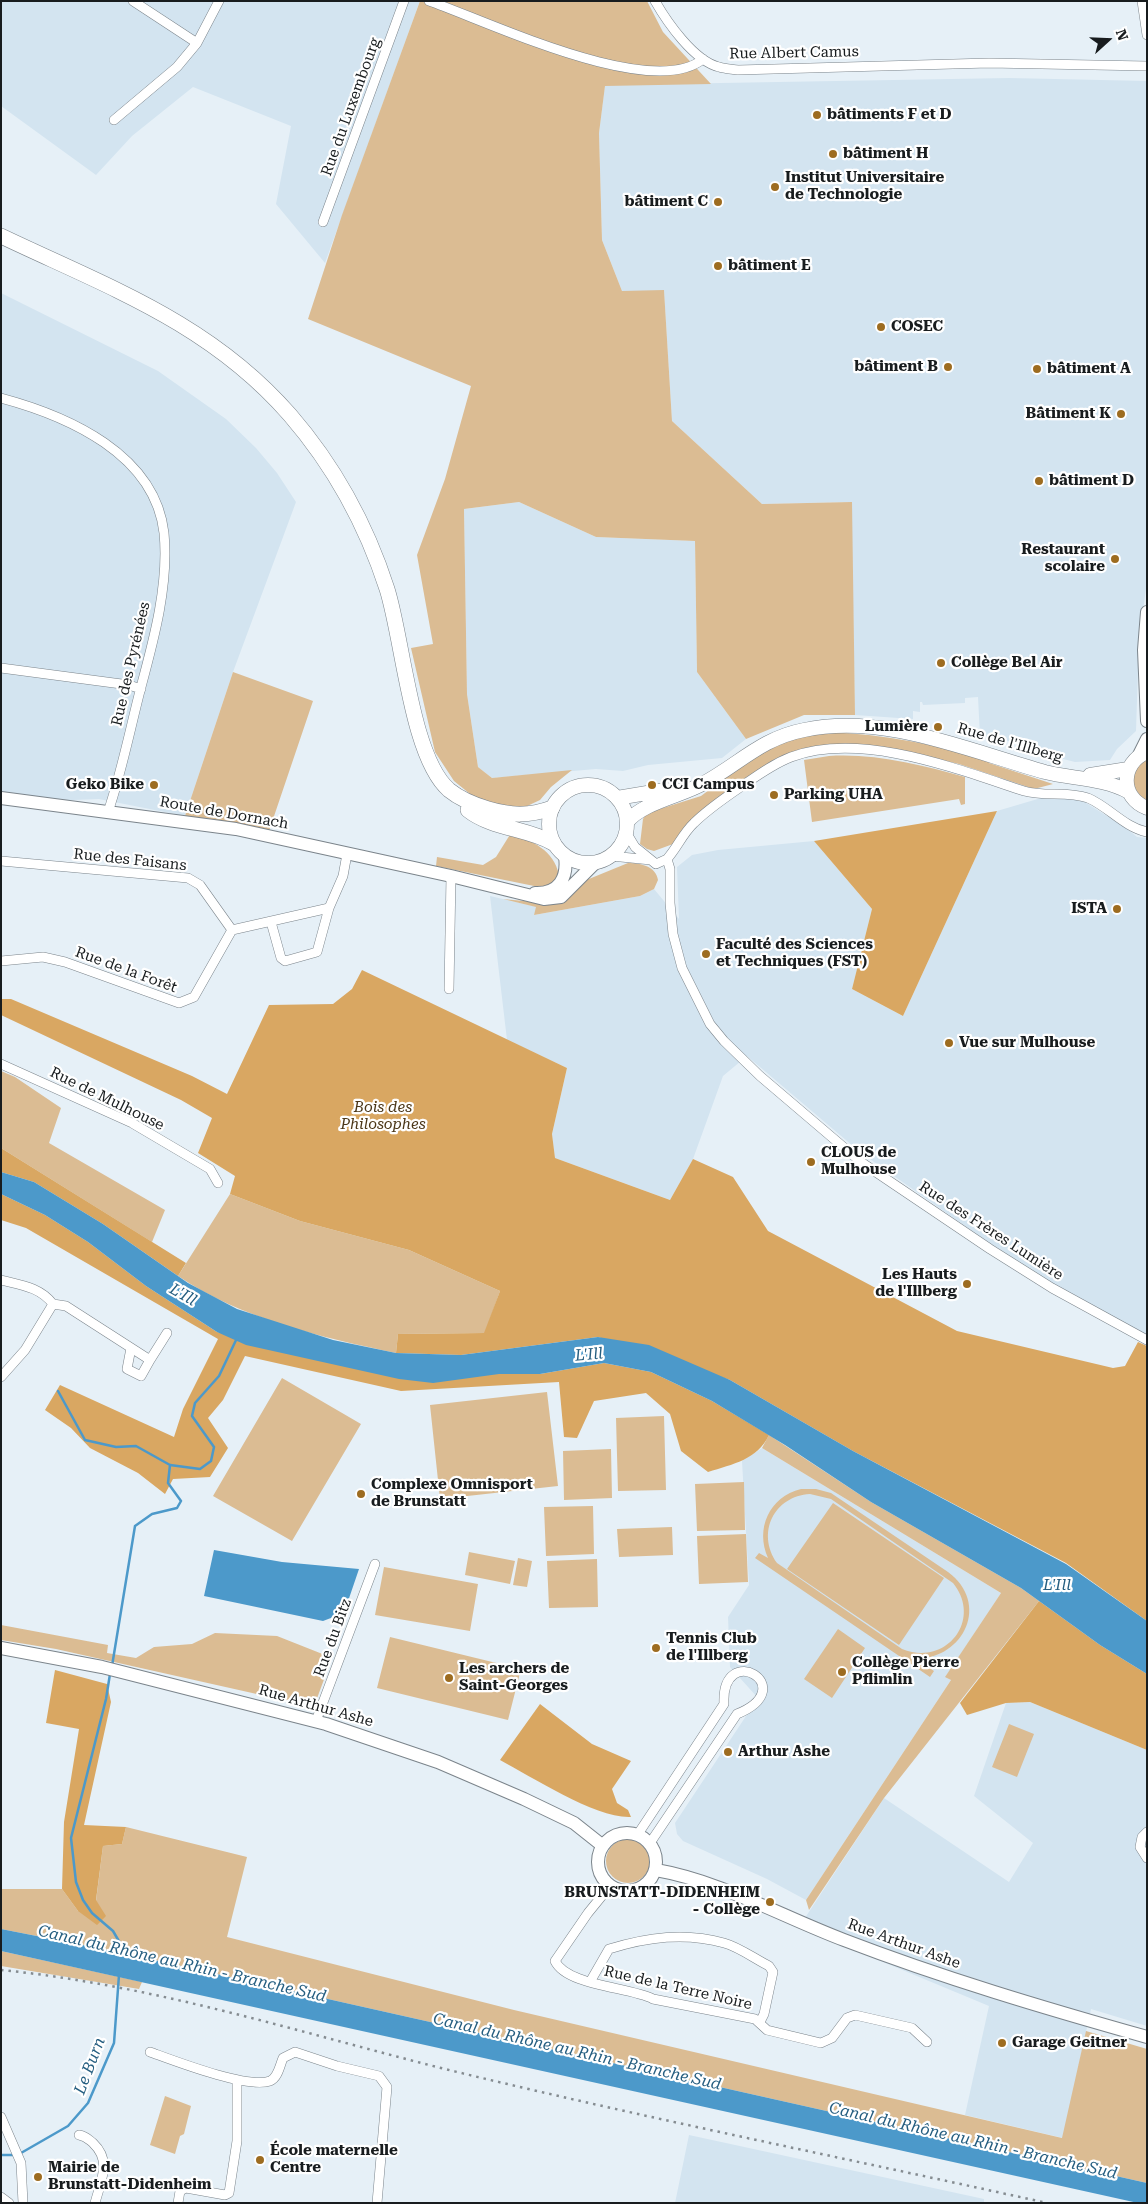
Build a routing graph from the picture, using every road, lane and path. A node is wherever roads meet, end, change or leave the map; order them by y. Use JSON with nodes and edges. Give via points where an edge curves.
{"nodes":[{"id":1,"x":133,"y":1,"type":"edge"},
{"id":2,"x":219,"y":1,"type":"edge"},
{"id":3,"x":404,"y":1,"type":"edge"},
{"id":4,"x":429,"y":1,"type":"edge"},
{"id":5,"x":655,"y":1,"type":"edge"},
{"id":6,"x":1142,"y":1,"type":"edge"},
{"id":7,"x":1147,"y":35,"type":"edge"},
{"id":8,"x":197,"y":43,"type":"junction"},
{"id":9,"x":703,"y":59,"type":"junction"},
{"id":10,"x":1147,"y":66,"type":"edge"},
{"id":11,"x":114,"y":120,"type":"dead end"},
{"id":12,"x":323,"y":222,"type":"dead end"},
{"id":13,"x":1,"y":236,"type":"edge"},
{"id":14,"x":1,"y":398,"type":"edge"},
{"id":15,"x":1147,"y":612,"type":"edge"},
{"id":16,"x":1,"y":668,"type":"edge"},
{"id":17,"x":141,"y":688,"type":"junction"},
{"id":18,"x":1147,"y":721,"type":"edge"},
{"id":19,"x":1147,"y":740,"type":"edge"},
{"id":20,"x":1142,"y":755,"type":"edge"},
{"id":21,"x":1128,"y":769,"type":"junction"},
{"id":22,"x":1076,"y":778,"type":"junction"},
{"id":23,"x":684,"y":791,"type":"junction"},
{"id":24,"x":1129,"y":792,"type":"junction"},
{"id":25,"x":456,"y":795,"type":"junction"},
{"id":26,"x":1,"y":798,"type":"edge"},
{"id":27,"x":618,"y":798,"type":"junction"},
{"id":28,"x":552,"y":808,"type":"junction"},
{"id":29,"x":1147,"y":808,"type":"edge"},
{"id":30,"x":108,"y":812,"type":"junction"},
{"id":31,"x":627,"y":827,"type":"junction"},
{"id":32,"x":1147,"y":832,"type":"edge"},
{"id":33,"x":553,"y":844,"type":"junction"},
{"id":34,"x":348,"y":854,"type":"junction"},
{"id":35,"x":565,"y":856,"type":"junction"},
{"id":36,"x":610,"y":856,"type":"junction"},
{"id":37,"x":666,"y":859,"type":"junction"},
{"id":38,"x":1,"y":861,"type":"edge"},
{"id":39,"x":653,"y":862,"type":"junction"},
{"id":40,"x":595,"y":863,"type":"junction"},
{"id":41,"x":445,"y":875,"type":"junction"},
{"id":42,"x":515,"y":891,"type":"junction"},
{"id":43,"x":329,"y":908,"type":"junction"},
{"id":44,"x":271,"y":922,"type":"junction"},
{"id":45,"x":232,"y":930,"type":"junction"},
{"id":46,"x":1,"y":961,"type":"edge"},
{"id":47,"x":449,"y":989,"type":"dead end"},
{"id":48,"x":1,"y":1064,"type":"edge"},
{"id":49,"x":218,"y":1183,"type":"dead end"},
{"id":50,"x":1,"y":1280,"type":"edge"},
{"id":51,"x":52,"y":1304,"type":"junction"},
{"id":52,"x":167,"y":1333,"type":"dead end"},
{"id":53,"x":1147,"y":1340,"type":"edge"},
{"id":54,"x":131,"y":1348,"type":"junction"},
{"id":55,"x":150,"y":1360,"type":"junction"},
{"id":56,"x":1,"y":1377,"type":"edge"},
{"id":57,"x":374,"y":1564,"type":"dead end"},
{"id":58,"x":1,"y":1648,"type":"edge"},
{"id":59,"x":316,"y":1721,"type":"junction"},
{"id":60,"x":1147,"y":1832,"type":"edge"},
{"id":61,"x":638,"y":1834,"type":"junction"},
{"id":62,"x":650,"y":1843,"type":"junction"},
{"id":63,"x":603,"y":1846,"type":"junction"},
{"id":64,"x":1147,"y":1858,"type":"edge"},
{"id":65,"x":656,"y":1870,"type":"junction"},
{"id":66,"x":610,"y":1886,"type":"junction"},
{"id":67,"x":590,"y":1982,"type":"junction"},
{"id":68,"x":760,"y":2022,"type":"junction"},
{"id":69,"x":1147,"y":2037,"type":"edge"},
{"id":70,"x":927,"y":2042,"type":"dead end"},
{"id":71,"x":150,"y":2052,"type":"dead end"},
{"id":72,"x":237,"y":2080,"type":"junction"},
{"id":73,"x":1,"y":2117,"type":"edge"},
{"id":74,"x":79,"y":2135,"type":"dead end"},
{"id":75,"x":1,"y":2197,"type":"edge"},
{"id":76,"x":9,"y":2203,"type":"edge"},
{"id":77,"x":23,"y":2203,"type":"edge"},
{"id":78,"x":95,"y":2203,"type":"edge"},
{"id":79,"x":178,"y":2203,"type":"edge"},
{"id":80,"x":377,"y":2203,"type":"edge"}],
"edges":[{"from":1,"to":8,"type":"street"},
{"from":2,"to":8,"type":"street"},
{"from":3,"to":12,"type":"street","name":"Rue du Luxembourg"},
{"from":4,"to":9,"type":"street","via":[[550,47],[636,70],[684,70]]},
{"from":5,"to":9,"type":"street","via":[[677,33]]},
{"from":6,"to":7,"type":"street"},
{"from":8,"to":11,"type":"street","via":[[177,67]]},
{"from":9,"to":10,"type":"street","name":"Rue Albert Camus","via":[[718,67],[738,70],[999,63]]},
{"from":13,"to":25,"type":"highway","via":[[177,320],[239,365],[291,416],[324,457],[362,521],[387,590],[424,747],[442,782]]},
{"from":14,"to":17,"type":"street","name":"Rue des Pyrénées","via":[[56,416],[89,432],[120,455],[146,485],[159,512],[165,552],[151,652]]},
{"from":15,"to":18,"type":"main road","via":[[1144,650]]},
{"from":16,"to":17,"type":"street"},
{"from":17,"to":30,"type":"street","name":"Rue des Pyrénées"},
{"from":19,"to":20,"type":"main road"},
{"from":20,"to":21,"type":"main road"},
{"from":21,"to":22,"type":"main road","name":"Rue de l'Illberg"},
{"from":21,"to":24,"type":"main road","via":[[1126,781]]},
{"from":22,"to":23,"type":"main road","name":"Rue de l'Illberg","via":[[936,739],[852,726],[804,730],[762,745],[703,784]]},
{"from":22,"to":24,"type":"main road","name":"Rue de l'Illberg","via":[[1113,784]]},
{"from":23,"to":27,"type":"main road","via":[[665,790]]},
{"from":23,"to":31,"type":"main road","via":[[637,812]]},
{"from":24,"to":29,"type":"main road","via":[[1135,802]]},
{"from":25,"to":28,"type":"highway","via":[[481,807],[510,815],[528,815]]},
{"from":25,"to":33,"type":"highway","via":[[473,814],[543,837]]},
{"from":26,"to":30,"type":"main road","name":"Route de Dornach"},
{"from":27,"to":28,"type":"main road","via":[[605,788],[585,784],[564,792]]},
{"from":27,"to":31,"type":"main road"},
{"from":28,"to":33,"type":"main road","via":[[548,820]]},
{"from":30,"to":34,"type":"main road","name":"Route de Dornach","via":[[236,830]]},
{"from":31,"to":36,"type":"main road","via":[[622,842]]},
{"from":31,"to":39,"type":"street","via":[[635,847]]},
{"from":32,"to":37,"type":"street","via":[[1135,828],[1088,798],[1026,791],[935,762],[858,750],[821,750],[792,757],[752,780],[701,816]]},
{"from":33,"to":35,"type":"main road"},
{"from":34,"to":41,"type":"main road","name":"Route de Dornach"},
{"from":34,"to":43,"type":"street","via":[[343,876]]},
{"from":35,"to":40,"type":"main road","via":[[579,862]]},
{"from":35,"to":42,"type":"main road","via":[[566,872],[557,888],[542,893]]},
{"from":36,"to":39,"type":"street"},
{"from":36,"to":40,"type":"main road"},
{"from":37,"to":39,"type":"street"},
{"from":37,"to":53,"type":"street","name":"Rue des Frères Lumière","via":[[671,874],[674,934],[682,968],[710,1024],[724,1041],[861,1162],[1052,1288]]},
{"from":38,"to":45,"type":"street","name":"Rue des Faisans","via":[[188,878],[200,885]]},
{"from":40,"to":42,"type":"main road","via":[[554,900]]},
{"from":41,"to":42,"type":"main road","name":"Route de Dornach"},
{"from":41,"to":47,"type":"street"},
{"from":43,"to":44,"type":"street"},
{"from":43,"to":44,"type":"street","via":[[317,952],[294,959],[285,961],[281,958]]},
{"from":44,"to":45,"type":"street"},
{"from":45,"to":46,"type":"street","name":"Rue de la Forêt","via":[[194,997],[179,1003],[65,962],[43,957]]},
{"from":48,"to":49,"type":"street","name":"Rue de Mulhouse","via":[[132,1122],[210,1168]]},
{"from":50,"to":51,"type":"street","via":[[45,1294]]},
{"from":51,"to":54,"type":"street","via":[[66,1306]]},
{"from":51,"to":56,"type":"street","via":[[25,1350]]},
{"from":52,"to":55,"type":"street"},
{"from":54,"to":55,"type":"street"},
{"from":54,"to":55,"type":"street","via":[[128,1369],[141,1376]]},
{"from":57,"to":59,"type":"street","name":"Rue du Bitz"},
{"from":58,"to":59,"type":"main road","name":"Rue Arthur Ashe","via":[[121,1671]]},
{"from":59,"to":63,"type":"main road","name":"Rue Arthur Ashe","via":[[438,1762],[524,1799],[574,1823]]},
{"from":60,"to":64,"type":"street","via":[[1140,1847]]},
{"from":61,"to":62,"type":"main road"},
{"from":61,"to":62,"type":"street","via":[[724,1704],[727,1680],[735,1673],[746,1671],[756,1675],[764,1692],[760,1701],[753,1708],[737,1714]]},
{"from":61,"to":63,"type":"main road","via":[[620,1833]]},
{"from":62,"to":65,"type":"main road","via":[[656,1856]]},
{"from":63,"to":66,"type":"main road","via":[[598,1866]]},
{"from":65,"to":66,"type":"main road","via":[[651,1880],[640,1889],[628,1891]]},
{"from":65,"to":69,"type":"main road","name":"Rue Arthur Ashe","via":[[697,1880],[952,1980]]},
{"from":66,"to":67,"type":"street","name":"Rue de la Terre Noire","via":[[556,1961],[562,1970]]},
{"from":67,"to":68,"type":"street","name":"Rue de la Terre Noire"},
{"from":67,"to":68,"type":"street","name":"Rue de la Terre Noire","via":[[609,1949],[638,1940],[684,1935],[726,1943],[769,1966],[773,1972]]},
{"from":68,"to":70,"type":"street","name":"Rue de la Terre Noire","via":[[766,2030],[821,2043],[832,2038],[847,2018],[855,2015],[912,2028]]},
{"from":71,"to":72,"type":"street"},
{"from":72,"to":79,"type":"street","via":[[237,2141],[229,2193],[225,2196],[186,2188],[180,2191]]},
{"from":72,"to":80,"type":"street","via":[[269,2081],[275,2078],[283,2058],[295,2052],[379,2076],[387,2088]]},
{"from":73,"to":77,"type":"street","via":[[21,2163]]},
{"from":74,"to":78,"type":"street","via":[[86,2136],[104,2158]]},
{"from":75,"to":76,"type":"street"}]}
